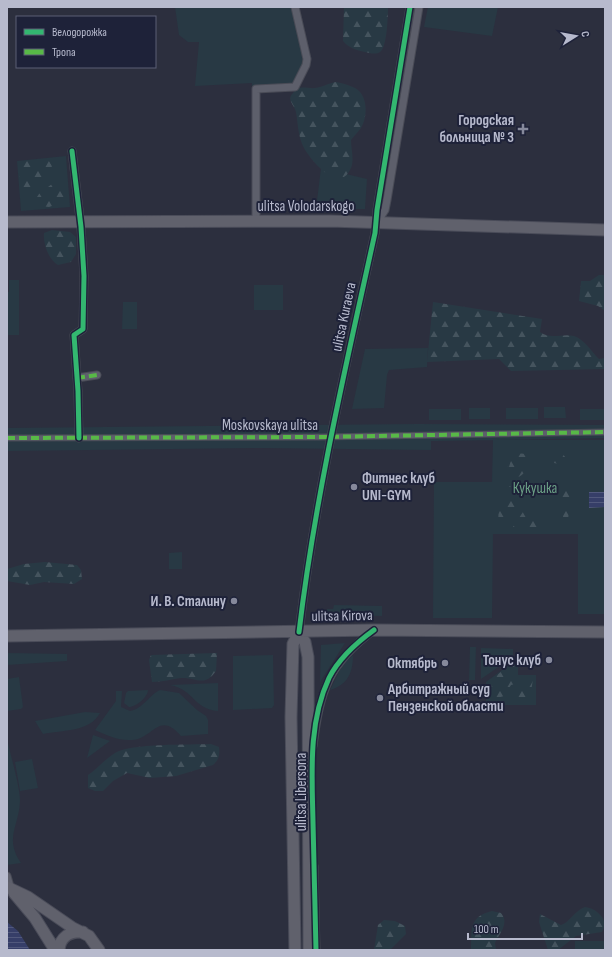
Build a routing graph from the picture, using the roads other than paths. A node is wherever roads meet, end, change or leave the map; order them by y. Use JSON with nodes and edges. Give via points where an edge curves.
{"nodes":[{"id":1,"x":295,"y":7,"type":"edge"},
{"id":2,"x":410,"y":7,"type":"edge"},
{"id":3,"x":419,"y":7,"type":"edge"},
{"id":4,"x":72,"y":151,"type":"dead end"},
{"id":5,"x":80,"y":221,"type":"junction"},
{"id":6,"x":256,"y":221,"type":"junction"},
{"id":7,"x":7,"y":222,"type":"edge"},
{"id":8,"x":377,"y":222,"type":"junction"},
{"id":9,"x":605,"y":230,"type":"edge"},
{"id":10,"x":96,"y":375,"type":"dead end"},
{"id":11,"x":77,"y":378,"type":"junction"},
{"id":12,"x":605,"y":432,"type":"edge"},
{"id":13,"x":331,"y":436,"type":"junction"},
{"id":14,"x":7,"y":438,"type":"edge"},
{"id":15,"x":78,"y":438,"type":"junction"},
{"id":16,"x":374,"y":630,"type":"junction"},
{"id":17,"x":299,"y":632,"type":"junction"},
{"id":18,"x":605,"y":632,"type":"edge"},
{"id":19,"x":7,"y":636,"type":"edge"},
{"id":20,"x":7,"y":876,"type":"edge"},
{"id":21,"x":9,"y":889,"type":"edge"},
{"id":22,"x":83,"y":932,"type":"junction"},
{"id":23,"x":55,"y":950,"type":"edge"},
{"id":24,"x":59,"y":950,"type":"edge"},
{"id":25,"x":99,"y":950,"type":"edge"},
{"id":26,"x":295,"y":950,"type":"edge"},
{"id":27,"x":309,"y":950,"type":"edge"},
{"id":28,"x":316,"y":950,"type":"edge"}],
"edges":[{"from":1,"to":6,"type":"street","via":[[307,58],[301,78],[295,87],[256,89]]},
{"from":2,"to":8,"type":"street","name":"ulitsa Kuraeva"},
{"from":3,"to":8,"type":"street","name":"ulitsa Kuraeva","via":[[387,200],[385,210]]},
{"from":4,"to":5,"type":"street"},
{"from":5,"to":6,"type":"main road","name":"ulitsa Volodarskogo"},
{"from":5,"to":7,"type":"main road","name":"ulitsa Volodarskogo"},
{"from":5,"to":11,"type":"street","via":[[84,276],[83,329],[74,335]]},
{"from":6,"to":8,"type":"main road","name":"ulitsa Volodarskogo"},
{"from":8,"to":9,"type":"main road","name":"ulitsa Volodarskogo"},
{"from":8,"to":13,"type":"street","name":"ulitsa Kuraeva"},
{"from":10,"to":11,"type":"street"},
{"from":11,"to":15,"type":"street"},
{"from":12,"to":13,"type":"street","name":"Moskovskaya ulitsa"},
{"from":13,"to":15,"type":"street","name":"Moskovskaya ulitsa"},
{"from":13,"to":17,"type":"street","name":"ulitsa Kuraeva"},
{"from":14,"to":15,"type":"street","name":"Moskovskaya ulitsa"},
{"from":16,"to":17,"type":"main road","name":"ulitsa Kirova"},
{"from":16,"to":18,"type":"main road","name":"ulitsa Kirova"},
{"from":16,"to":28,"type":"street","name":"ulitsa Libersona","via":[[355,644],[339,662],[322,693],[317,714],[312,754]]},
{"from":17,"to":19,"type":"main road","name":"ulitsa Kirova"},
{"from":17,"to":26,"type":"main road","via":[[293,644],[291,726]]},
{"from":17,"to":27,"type":"main road","via":[[305,642],[308,658]]},
{"from":20,"to":21,"type":"street"},
{"from":21,"to":22,"type":"main road","via":[[35,901]]},
{"from":21,"to":23,"type":"main road","via":[[35,918]]},
{"from":22,"to":24,"type":"main road","via":[[68,935],[61,941]]},
{"from":22,"to":25,"type":"main road","via":[[94,940]]}]}
